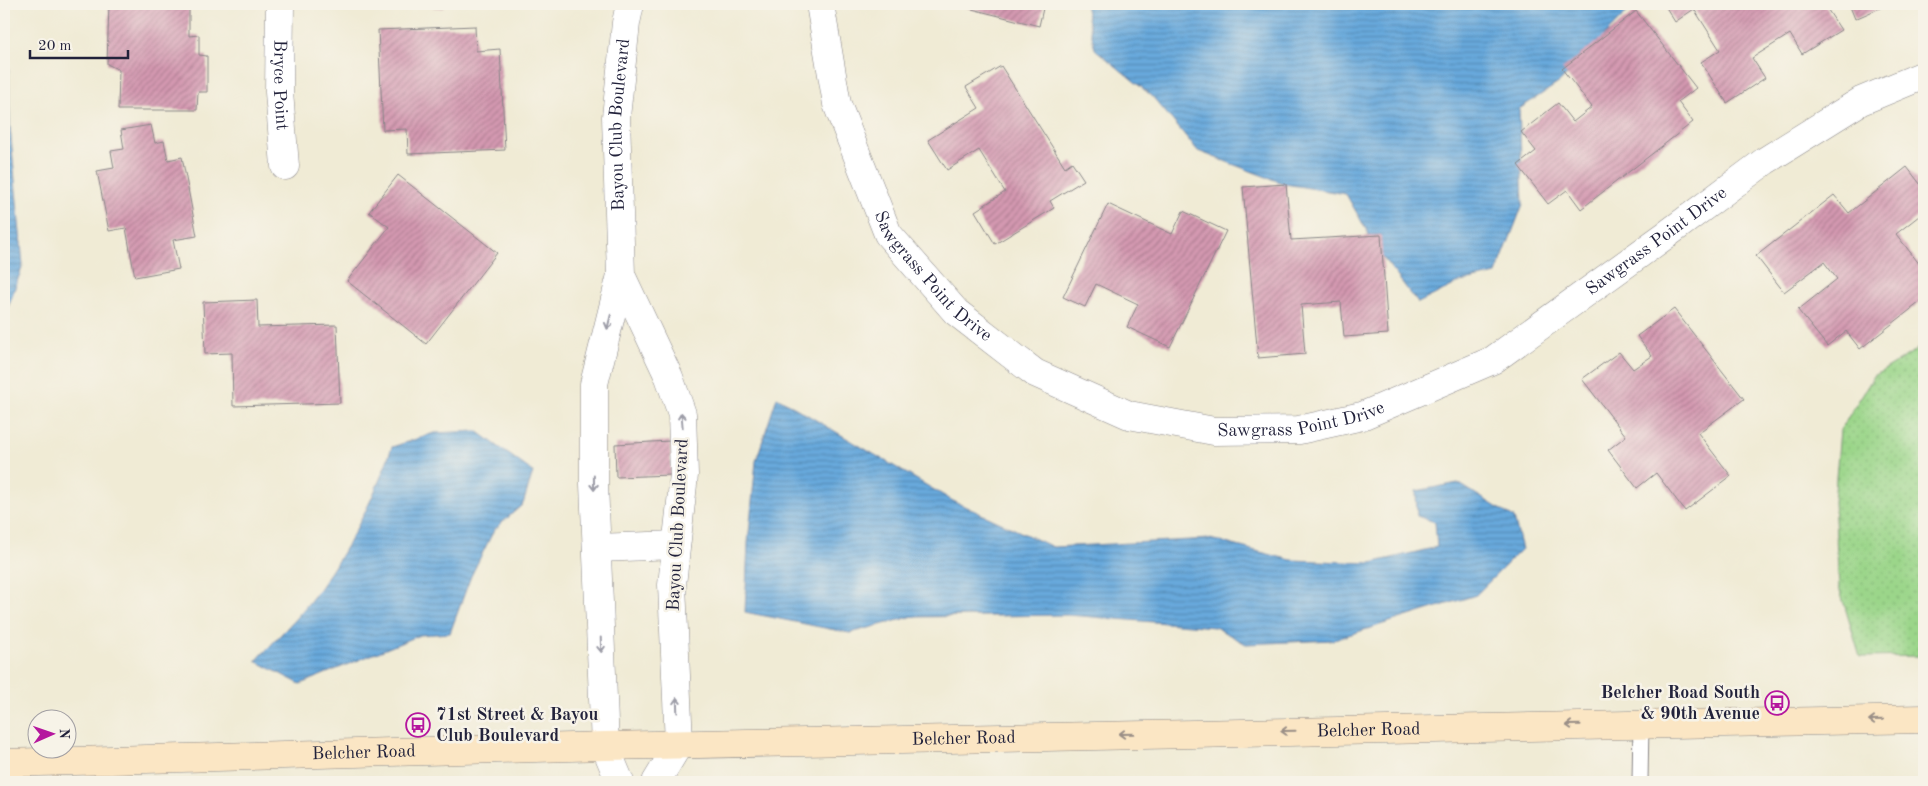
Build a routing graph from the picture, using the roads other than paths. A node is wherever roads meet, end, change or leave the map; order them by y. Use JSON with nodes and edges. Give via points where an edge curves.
{"nodes":[{"id":1,"x":280,"y":4,"type":"edge"},
{"id":2,"x":630,"y":4,"type":"edge"},
{"id":3,"x":820,"y":4,"type":"edge"},
{"id":4,"x":1924,"y":75,"type":"edge"},
{"id":5,"x":285,"y":166,"type":"dead end"},
{"id":6,"x":621,"y":275,"type":"junction"},
{"id":7,"x":676,"y":545,"type":"junction"},
{"id":8,"x":597,"y":548,"type":"junction"},
{"id":9,"x":1924,"y":719,"type":"edge"},
{"id":10,"x":1641,"y":723,"type":"junction"},
{"id":11,"x":679,"y":744,"type":"junction"},
{"id":12,"x":605,"y":746,"type":"junction"},
{"id":13,"x":4,"y":763,"type":"edge"},
{"id":14,"x":620,"y":782,"type":"edge"},
{"id":15,"x":656,"y":782,"type":"edge"},
{"id":16,"x":1640,"y":782,"type":"edge"}],
"edges":[{"from":1,"to":5,"type":"street","name":"Bryce Point","via":[[279,92]]},
{"from":2,"to":6,"type":"street","name":"Bayou Club Boulevard","via":[[616,117]]},
{"from":3,"to":4,"type":"street","name":"Sawgrass Point Drive","via":[[837,104],[888,234],[956,312],[1035,373],[1129,415],[1214,431],[1299,430],[1362,416],[1494,360],[1765,161],[1861,101]]},
{"from":7,"to":6,"type":"street","name":"Bayou Club Boulevard","one_way":true,"via":[[684,475],[682,414],[669,377]]},
{"from":6,"to":8,"type":"street","name":"Bayou Club Boulevard","one_way":true,"via":[[594,384]]},
{"from":7,"to":8,"type":"street"},
{"from":11,"to":7,"type":"street","name":"Bayou Club Boulevard","one_way":true,"via":[[672,585]]},
{"from":8,"to":12,"type":"street","name":"Bayou Club Boulevard","one_way":true},
{"from":9,"to":10,"type":"main road","name":"Belcher Road","one_way":true},
{"from":10,"to":11,"type":"main road","name":"Belcher Road","one_way":true},
{"from":10,"to":16,"type":"lane"},
{"from":11,"to":12,"type":"main road","name":"Belcher Road"},
{"from":11,"to":15,"type":"street"},
{"from":12,"to":13,"type":"main road","name":"Belcher Road"},
{"from":12,"to":14,"type":"street"}]}
